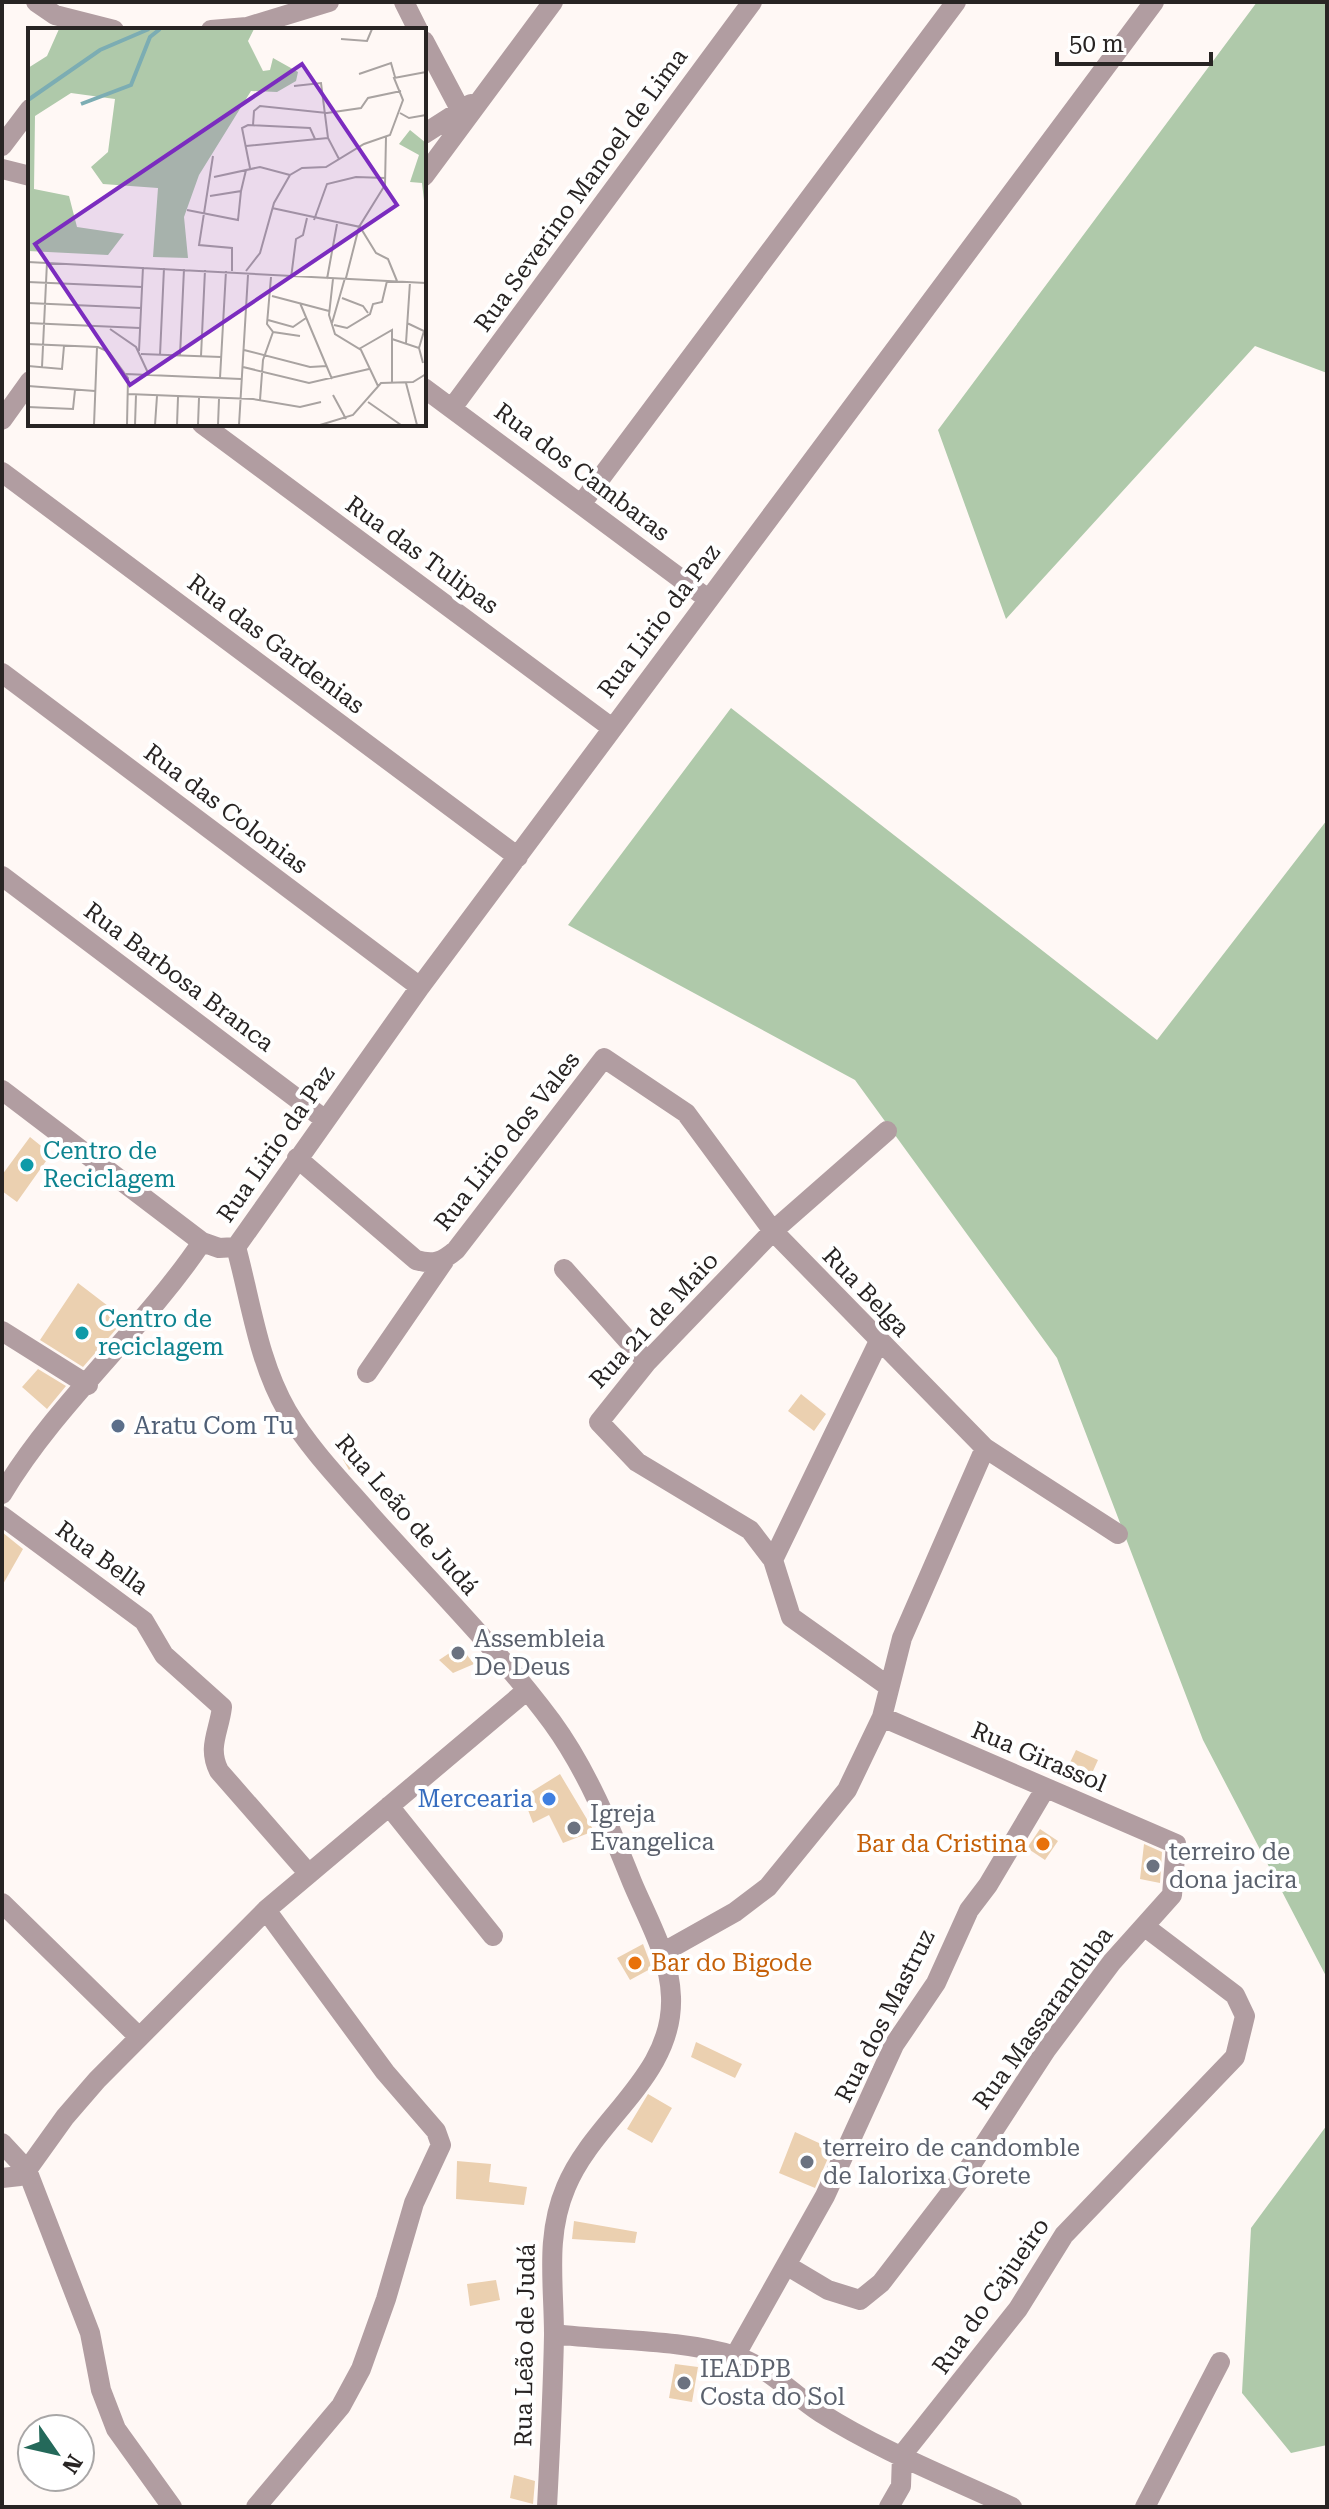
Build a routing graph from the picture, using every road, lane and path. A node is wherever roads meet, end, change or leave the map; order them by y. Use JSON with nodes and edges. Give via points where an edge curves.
{"nodes":[{"id":1,"x":36,"y":2,"type":"edge"},
{"id":2,"x":329,"y":2,"type":"edge"},
{"id":3,"x":404,"y":2,"type":"edge"},
{"id":4,"x":553,"y":2,"type":"edge"},
{"id":5,"x":752,"y":2,"type":"edge"},
{"id":6,"x":956,"y":2,"type":"edge"},
{"id":7,"x":1154,"y":2,"type":"edge"},
{"id":8,"x":90,"y":28,"type":"edge"},
{"id":9,"x":235,"y":28,"type":"edge"},
{"id":10,"x":417,"y":28,"type":"edge"},
{"id":11,"x":426,"y":45,"type":"edge"},
{"id":12,"x":481,"y":98,"type":"junction"},
{"id":13,"x":461,"y":111,"type":"junction"},
{"id":14,"x":28,"y":112,"type":"edge"},
{"id":15,"x":426,"y":133,"type":"edge"},
{"id":16,"x":2,"y":146,"type":"edge"},
{"id":17,"x":2,"y":169,"type":"edge"},
{"id":18,"x":426,"y":173,"type":"edge"},
{"id":19,"x":28,"y":176,"type":"edge"},
{"id":20,"x":28,"y":384,"type":"edge"},
{"id":21,"x":426,"y":389,"type":"edge"},
{"id":22,"x":452,"y":408,"type":"junction"},
{"id":23,"x":2,"y":420,"type":"edge"},
{"id":24,"x":205,"y":426,"type":"edge"},
{"id":25,"x":2,"y":472,"type":"edge"},
{"id":26,"x":582,"y":503,"type":"junction"},
{"id":27,"x":708,"y":599,"type":"junction"},
{"id":28,"x":2,"y":673,"type":"edge"},
{"id":29,"x":612,"y":728,"type":"junction"},
{"id":30,"x":518,"y":857,"type":"junction"},
{"id":31,"x":2,"y":876,"type":"edge"},
{"id":32,"x":420,"y":987,"type":"junction"},
{"id":33,"x":604,"y":1058,"type":"joint"},
{"id":34,"x":2,"y":1090,"type":"edge"},
{"id":35,"x":324,"y":1119,"type":"junction"},
{"id":36,"x":887,"y":1131,"type":"dead end"},
{"id":37,"x":297,"y":1158,"type":"junction"},
{"id":38,"x":773,"y":1231,"type":"junction"},
{"id":39,"x":202,"y":1242,"type":"junction"},
{"id":40,"x":236,"y":1247,"type":"junction"},
{"id":41,"x":444,"y":1261,"type":"junction"},
{"id":42,"x":564,"y":1269,"type":"dead end"},
{"id":43,"x":2,"y":1331,"type":"edge"},
{"id":44,"x":878,"y":1343,"type":"junction"},
{"id":45,"x":647,"y":1362,"type":"junction"},
{"id":46,"x":367,"y":1373,"type":"dead end"},
{"id":47,"x":88,"y":1385,"type":"junction"},
{"id":48,"x":985,"y":1448,"type":"junction"},
{"id":49,"x":2,"y":1494,"type":"edge"},
{"id":50,"x":2,"y":1516,"type":"edge"},
{"id":51,"x":1118,"y":1534,"type":"dead end"},
{"id":52,"x":773,"y":1560,"type":"junction"},
{"id":53,"x":888,"y":1686,"type":"junction"},
{"id":54,"x":526,"y":1691,"type":"junction"},
{"id":55,"x":882,"y":1717,"type":"junction"},
{"id":56,"x":1045,"y":1789,"type":"junction"},
{"id":57,"x":389,"y":1806,"type":"junction"},
{"id":58,"x":1176,"y":1844,"type":"joint"},
{"id":59,"x":309,"y":1874,"type":"junction"},
{"id":60,"x":2,"y":1903,"type":"edge"},
{"id":61,"x":266,"y":1910,"type":"junction"},
{"id":62,"x":1144,"y":1926,"type":"junction"},
{"id":63,"x":493,"y":1936,"type":"dead end"},
{"id":64,"x":662,"y":1953,"type":"junction"},
{"id":65,"x":139,"y":2037,"type":"junction"},
{"id":66,"x":2,"y":2143,"type":"edge"},
{"id":67,"x":16,"y":2175,"type":"edge"},
{"id":68,"x":786,"y":2265,"type":"junction"},
{"id":69,"x":554,"y":2334,"type":"junction"},
{"id":70,"x":735,"y":2356,"type":"junction"},
{"id":71,"x":1220,"y":2362,"type":"dead end"},
{"id":72,"x":902,"y":2455,"type":"junction"},
{"id":73,"x":172,"y":2507,"type":"edge"},
{"id":74,"x":256,"y":2507,"type":"edge"},
{"id":75,"x":547,"y":2507,"type":"edge"},
{"id":76,"x":889,"y":2507,"type":"edge"},
{"id":77,"x":1012,"y":2507,"type":"edge"},
{"id":78,"x":1145,"y":2507,"type":"edge"}],
"edges":[{"from":1,"to":8,"type":"street"},
{"from":2,"to":9,"type":"street"},
{"from":3,"to":10,"type":"street"},
{"from":4,"to":12,"type":"street"},
{"from":5,"to":22,"type":"street","name":"Rua Severino Manoel de Lima"},
{"from":6,"to":26,"type":"street"},
{"from":7,"to":27,"type":"street","name":"Rua Lirio da Paz"},
{"from":11,"to":13,"type":"street"},
{"from":12,"to":13,"type":"street"},
{"from":12,"to":18,"type":"street"},
{"from":13,"to":15,"type":"street"},
{"from":14,"to":16,"type":"street"},
{"from":17,"to":19,"type":"street"},
{"from":20,"to":23,"type":"street"},
{"from":21,"to":22,"type":"street","name":"Rua dos Cambaras"},
{"from":22,"to":26,"type":"street","name":"Rua dos Cambaras"},
{"from":24,"to":29,"type":"street","name":"Rua das Tulipas"},
{"from":25,"to":30,"type":"street","name":"Rua das Gardenias"},
{"from":26,"to":27,"type":"street","name":"Rua dos Cambaras"},
{"from":27,"to":29,"type":"street","name":"Rua Lirio da Paz"},
{"from":28,"to":32,"type":"street","name":"Rua das Colonias"},
{"from":29,"to":30,"type":"street","name":"Rua Lirio da Paz"},
{"from":30,"to":32,"type":"street","name":"Rua Lirio da Paz"},
{"from":31,"to":35,"type":"street","name":"Rua Barbosa Branca"},
{"from":32,"to":35,"type":"street","name":"Rua Lirio da Paz"},
{"from":33,"to":38,"type":"street","name":"Rua Belga","via":[[686,1113]]},
{"from":33,"to":41,"type":"street","name":"Rua Lirio dos Vales"},
{"from":34,"to":39,"type":"street"},
{"from":35,"to":37,"type":"street","name":"Rua Lirio da Paz"},
{"from":36,"to":38,"type":"street","name":"Rua 21 de Maio"},
{"from":37,"to":40,"type":"street","name":"Rua Lirio da Paz"},
{"from":37,"to":41,"type":"street","name":"Rua Lirio dos Vales","via":[[416,1260]]},
{"from":38,"to":44,"type":"street","name":"Rua Belga"},
{"from":38,"to":45,"type":"street","name":"Rua 21 de Maio"},
{"from":39,"to":40,"type":"street","name":"Rua Lirio da Paz"},
{"from":39,"to":47,"type":"street"},
{"from":40,"to":54,"type":"street","name":"Rua Leão de Judá","via":[[271,1379],[288,1413],[327,1465]]},
{"from":41,"to":46,"type":"street"},
{"from":42,"to":45,"type":"street"},
{"from":43,"to":47,"type":"street"},
{"from":44,"to":48,"type":"street","name":"Rua Belga"},
{"from":44,"to":52,"type":"street"},
{"from":45,"to":52,"type":"street","name":"Rua 21 de Maio","via":[[602,1414],[604,1431],[637,1462],[750,1530]]},
{"from":47,"to":49,"type":"street","via":[[33,1445]]},
{"from":48,"to":51,"type":"street","name":"Rua Belga"},
{"from":48,"to":53,"type":"street","via":[[902,1638]]},
{"from":50,"to":59,"type":"street","name":"Rua Bella","via":[[144,1621],[164,1655],[222,1707],[219,1732],[211,1743],[219,1771]]},
{"from":52,"to":53,"type":"street","via":[[791,1617]]},
{"from":53,"to":55,"type":"street"},
{"from":54,"to":57,"type":"street"},
{"from":54,"to":64,"type":"street","name":"Rua Leão de Judá","via":[[573,1756]]},
{"from":55,"to":56,"type":"street","name":"Rua Girassol"},
{"from":55,"to":64,"type":"street","via":[[847,1790],[768,1887]]},
{"from":56,"to":58,"type":"street","name":"Rua Girassol"},
{"from":56,"to":68,"type":"street","name":"Rua dos Mastruz","via":[[969,1910],[936,1983],[894,2045],[849,2150]]},
{"from":57,"to":59,"type":"street"},
{"from":57,"to":63,"type":"street"},
{"from":58,"to":62,"type":"street","name":"Rua Massaranduba","via":[[1172,1895]]},
{"from":59,"to":61,"type":"street"},
{"from":60,"to":65,"type":"street"},
{"from":61,"to":65,"type":"street"},
{"from":61,"to":74,"type":"street","via":[[385,2072],[436,2131],[441,2145],[414,2203],[361,2369],[341,2406]]},
{"from":62,"to":68,"type":"street","name":"Rua Massaranduba","via":[[1046,2050],[967,2171],[881,2283],[860,2300],[828,2290]]},
{"from":62,"to":72,"type":"street","name":"Rua do Cajueiro","via":[[1235,1995],[1245,2016],[1235,2057],[1064,2235],[1018,2309]]},
{"from":64,"to":69,"type":"street","name":"Rua Leão de Judá","via":[[672,1994],[670,2026],[659,2055],[585,2150],[556,2214],[551,2241]]},
{"from":65,"to":67,"type":"street"},
{"from":66,"to":67,"type":"street"},
{"from":67,"to":73,"type":"street","via":[[90,2333],[101,2390],[116,2429]]},
{"from":68,"to":70,"type":"street","name":"Rua dos Mastruz"},
{"from":69,"to":70,"type":"street"},
{"from":69,"to":75,"type":"street","name":"Rua Leão de Judá"},
{"from":70,"to":72,"type":"street","via":[[764,2369],[819,2411]]},
{"from":71,"to":78,"type":"street"},
{"from":72,"to":76,"type":"street","via":[[901,2486]]},
{"from":72,"to":77,"type":"street"}]}
